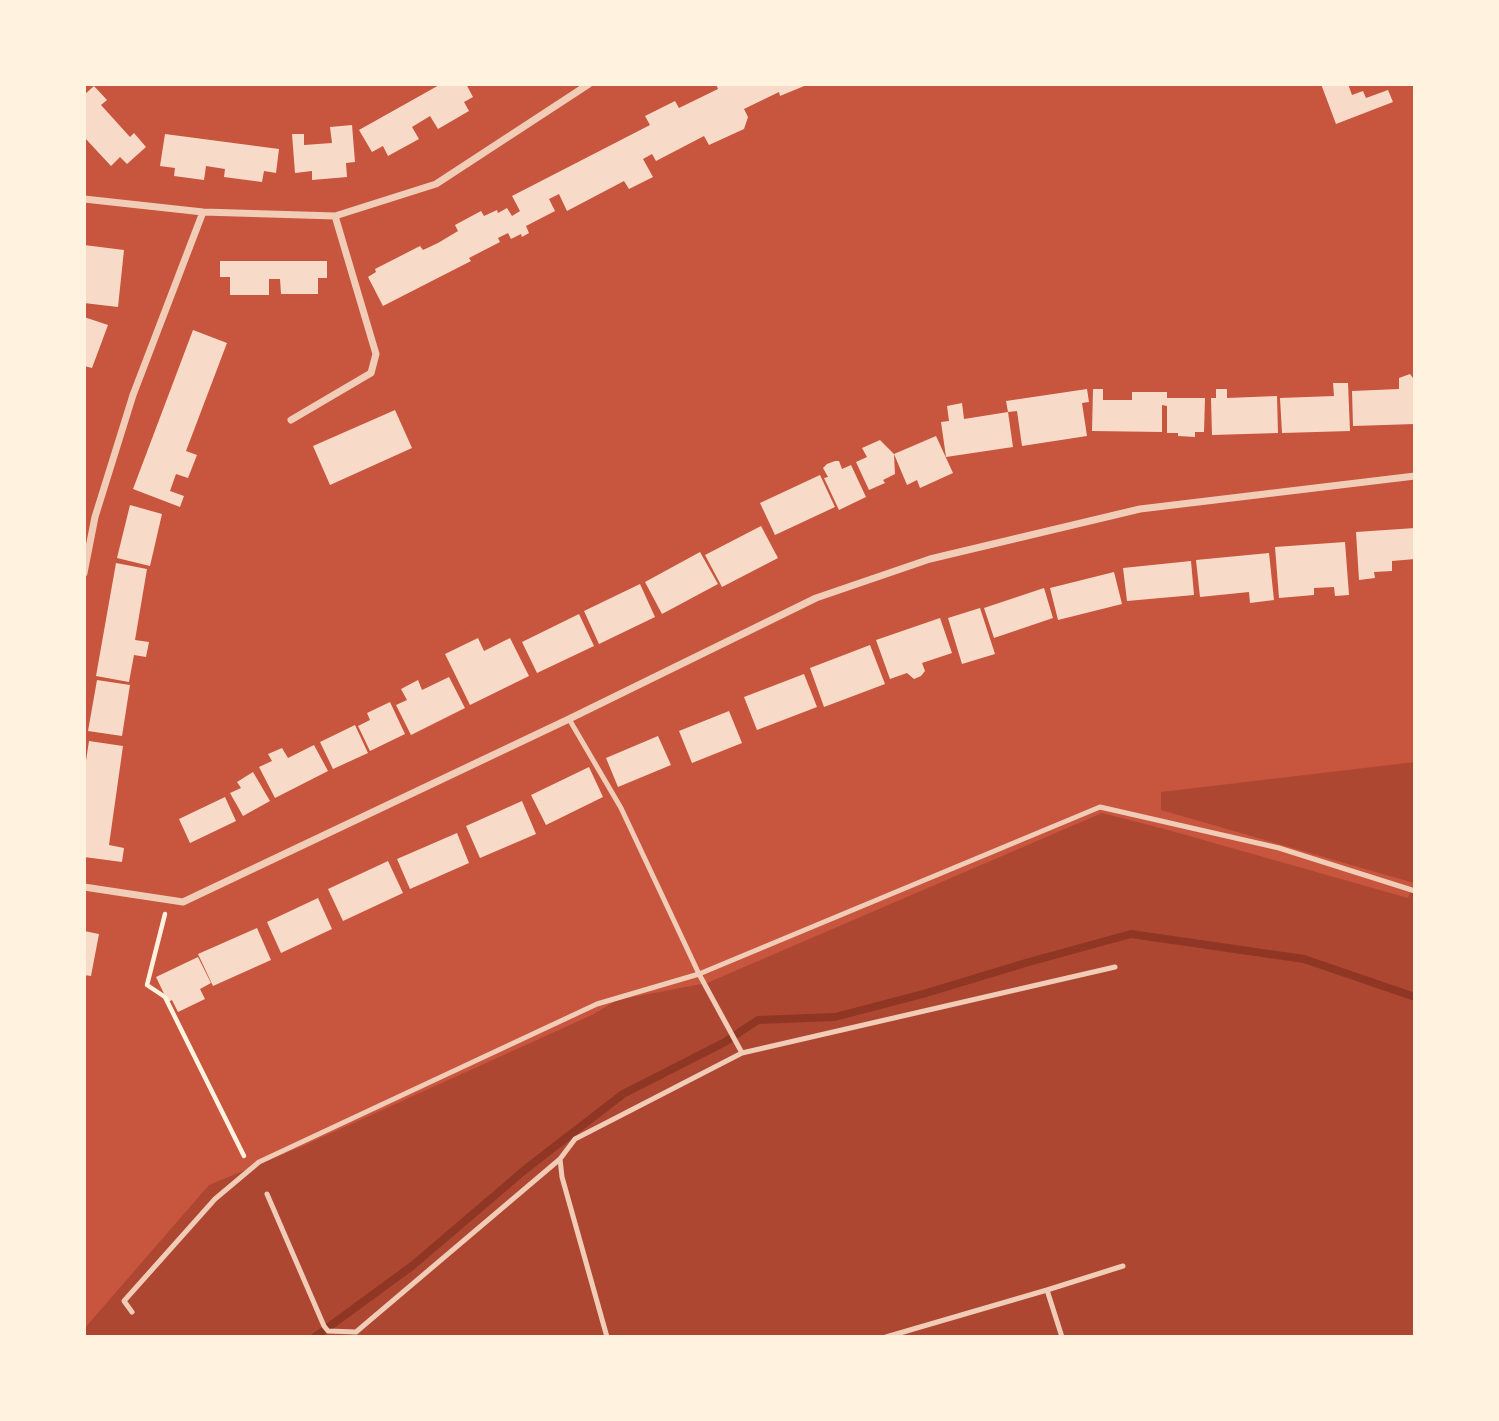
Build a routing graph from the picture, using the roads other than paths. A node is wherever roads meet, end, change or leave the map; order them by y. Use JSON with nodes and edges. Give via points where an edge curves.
{"nodes":[{"id":1,"x":589,"y":84,"type":"edge"},
{"id":2,"x":84,"y":199,"type":"edge"},
{"id":3,"x":203,"y":212,"type":"junction"},
{"id":4,"x":335,"y":216,"type":"junction"},
{"id":5,"x":291,"y":420,"type":"dead end"},
{"id":6,"x":1415,"y":476,"type":"edge"},
{"id":7,"x":84,"y":573,"type":"edge"},
{"id":8,"x":569,"y":719,"type":"junction"},
{"id":9,"x":84,"y":887,"type":"edge"},
{"id":10,"x":1415,"y":891,"type":"edge"},
{"id":11,"x":1115,"y":967,"type":"dead end"},
{"id":12,"x":699,"y":974,"type":"junction"},
{"id":13,"x":741,"y":1053,"type":"junction"},
{"id":14,"x":560,"y":1159,"type":"junction"},
{"id":15,"x":267,"y":1194,"type":"dead end"},
{"id":16,"x":1123,"y":1266,"type":"dead end"},
{"id":17,"x":1047,"y":1290,"type":"junction"},
{"id":18,"x":132,"y":1312,"type":"dead end"},
{"id":19,"x":607,"y":1337,"type":"edge"},
{"id":20,"x":886,"y":1337,"type":"edge"},
{"id":21,"x":1062,"y":1337,"type":"edge"}],
"edges":[{"from":1,"to":4,"type":"street","via":[[436,184]]},
{"from":2,"to":3,"type":"street"},
{"from":3,"to":4,"type":"street"},
{"from":3,"to":7,"type":"street","via":[[133,396],[94,517]]},
{"from":4,"to":5,"type":"street","via":[[376,354],[371,373]]},
{"from":6,"to":8,"type":"street","via":[[1140,509],[930,559],[816,598]]},
{"from":8,"to":9,"type":"street","via":[[183,902]]},
{"from":8,"to":12,"type":"lane","via":[[621,808]]},
{"from":10,"to":12,"type":"lane","via":[[1279,848],[1100,807]]},
{"from":11,"to":13,"type":"lane"},
{"from":12,"to":13,"type":"lane"},
{"from":12,"to":18,"type":"lane","via":[[597,1004],[259,1162],[215,1199],[124,1301]]},
{"from":13,"to":14,"type":"lane","via":[[575,1139]]},
{"from":14,"to":15,"type":"lane","via":[[356,1332],[326,1329]]},
{"from":14,"to":19,"type":"lane"},
{"from":16,"to":17,"type":"lane"},
{"from":17,"to":20,"type":"lane"},
{"from":17,"to":21,"type":"lane"}]}
